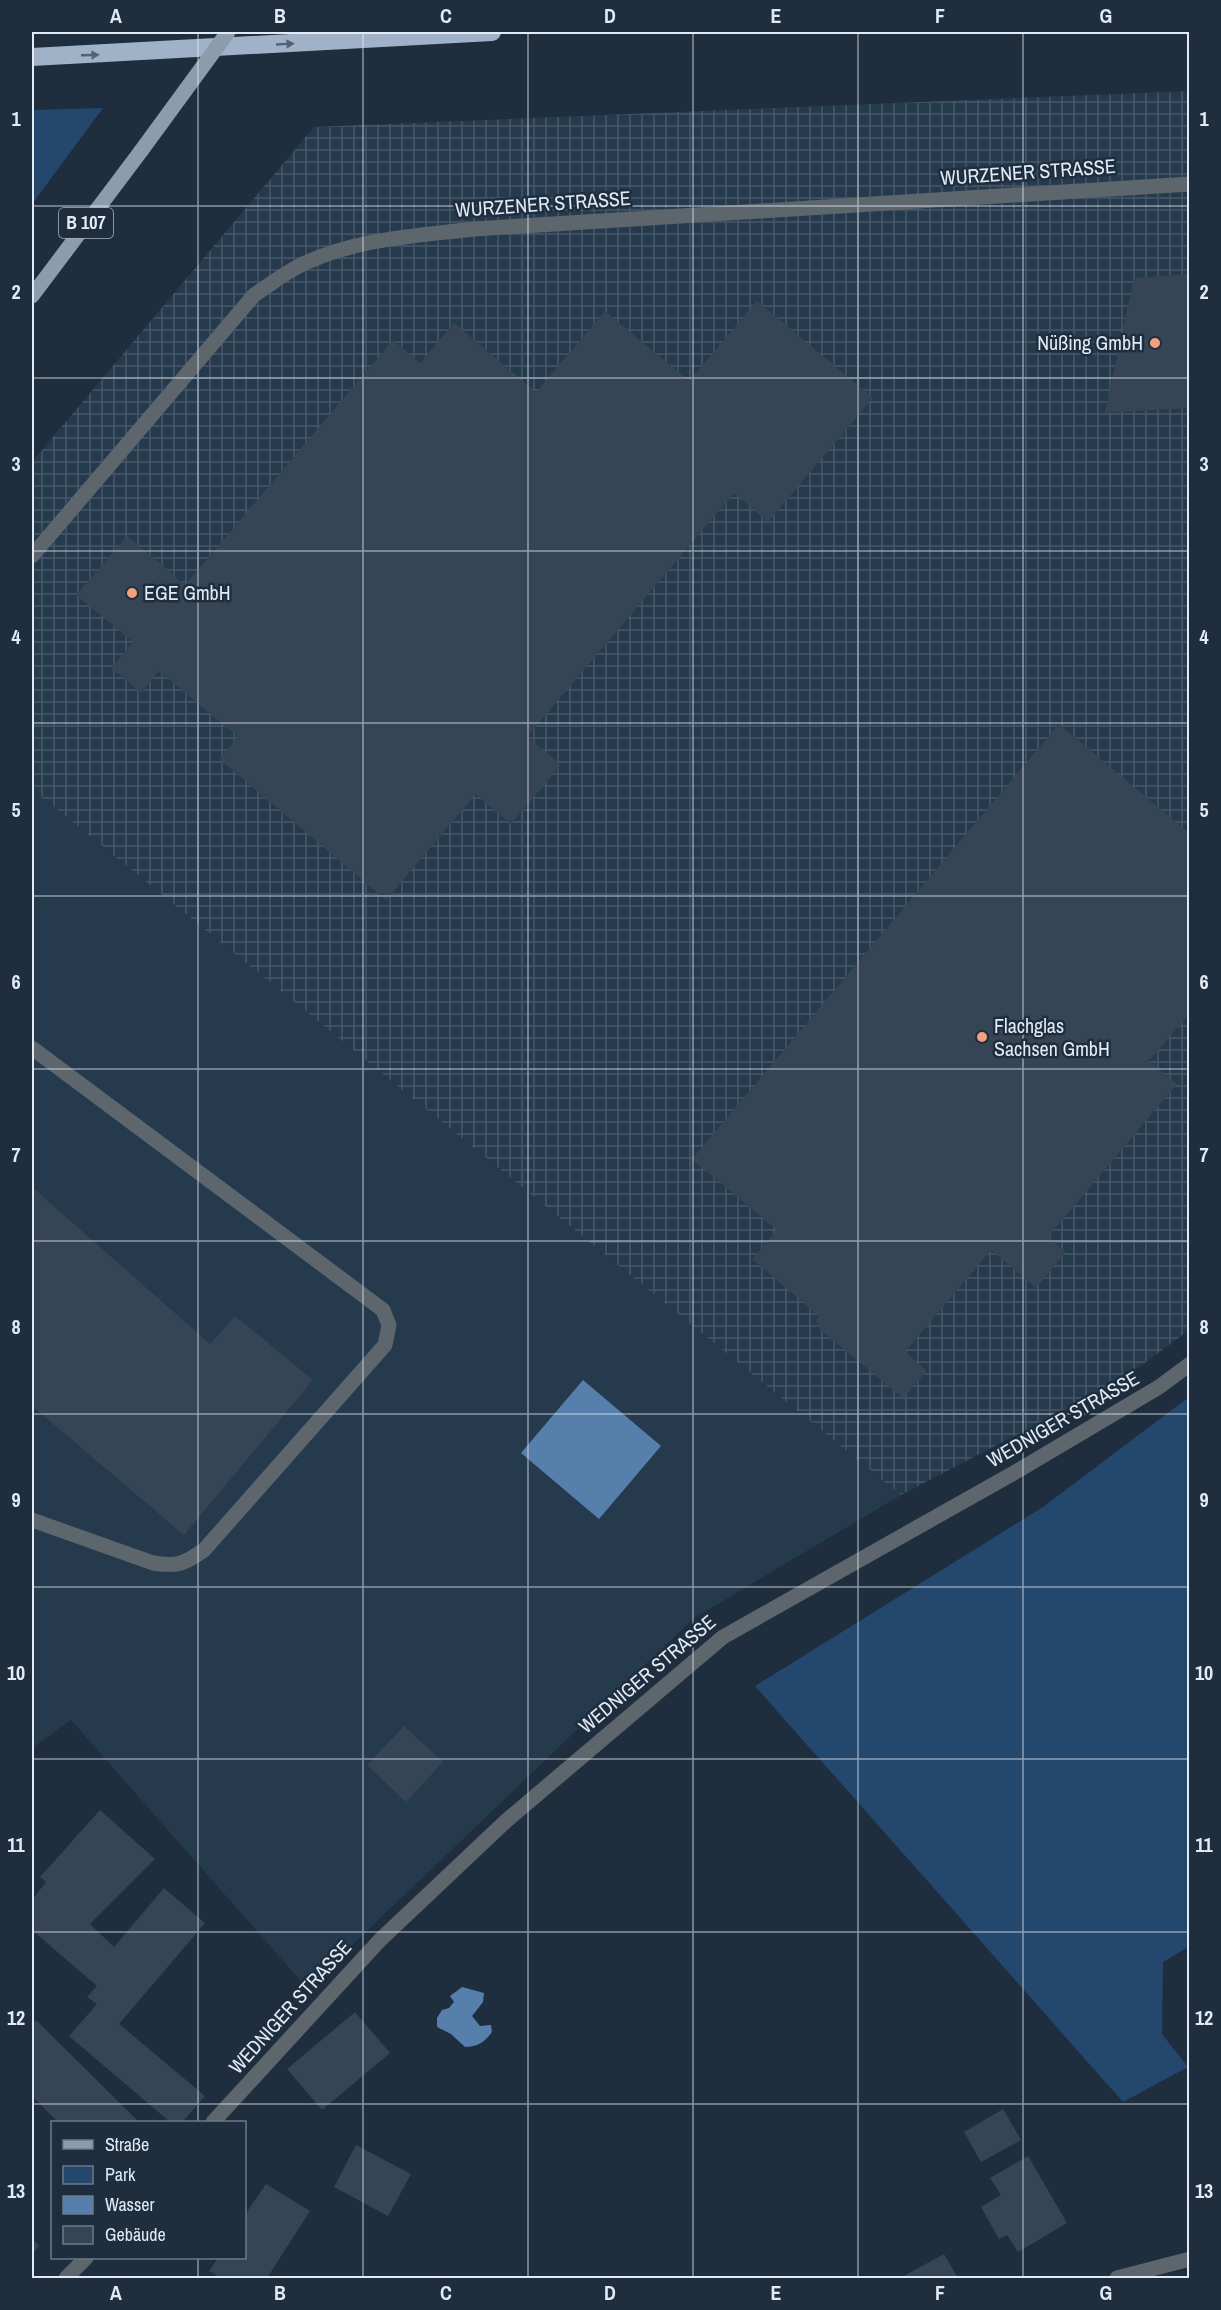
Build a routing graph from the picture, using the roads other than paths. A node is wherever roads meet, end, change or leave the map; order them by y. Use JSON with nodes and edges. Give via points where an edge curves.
{"nodes":[{"id":1,"x":228,"y":32,"type":"edge"},
{"id":2,"x":492,"y":32,"type":"edge"},
{"id":3,"x":32,"y":57,"type":"edge"},
{"id":4,"x":1190,"y":184,"type":"edge"},
{"id":5,"x":32,"y":296,"type":"edge"},
{"id":6,"x":32,"y":556,"type":"edge"},
{"id":7,"x":32,"y":1048,"type":"edge"},
{"id":8,"x":1190,"y":1364,"type":"edge"},
{"id":9,"x":32,"y":1520,"type":"edge"},
{"id":10,"x":214,"y":2121,"type":"edge"},
{"id":11,"x":86,"y":2259,"type":"edge"},
{"id":12,"x":1190,"y":2259,"type":"edge"},
{"id":13,"x":66,"y":2278,"type":"edge"},
{"id":14,"x":1117,"y":2278,"type":"edge"}],
"edges":[{"from":1,"to":5,"type":"main road","number":"B 107","bridge":true},
{"from":3,"to":2,"type":"highway","one_way":true},
{"from":4,"to":6,"type":"street","name":"WURZENER STRASSE","via":[[474,229],[394,238],[336,251],[296,267],[254,295]]},
{"from":7,"to":9,"type":"street","via":[[383,1310],[389,1325],[385,1345],[204,1550],[189,1561],[173,1567],[153,1563]]},
{"from":8,"to":10,"type":"street","name":"WEDNIGER STRASSE","via":[[1159,1387],[1019,1470],[723,1637],[506,1821],[380,1940]]},
{"from":11,"to":13,"type":"street"},
{"from":12,"to":14,"type":"street"}]}
